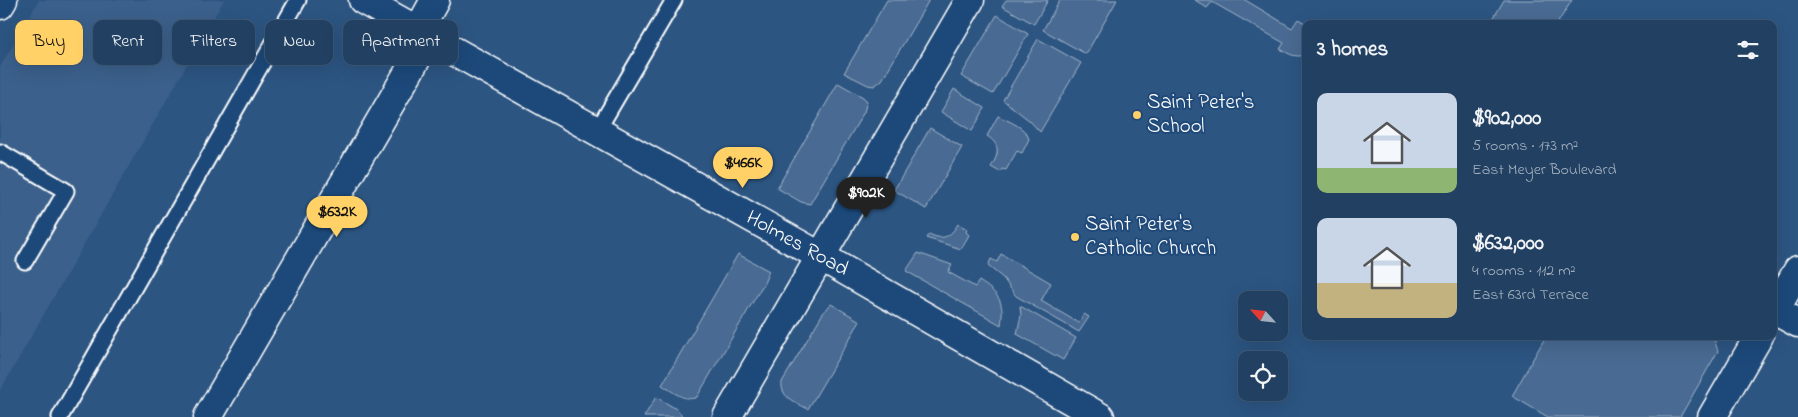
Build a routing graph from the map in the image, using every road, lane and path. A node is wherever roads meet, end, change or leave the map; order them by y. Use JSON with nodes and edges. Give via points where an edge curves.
{"nodes":[{"id":1,"x":3,"y":0,"type":"edge"},
{"id":2,"x":298,"y":0,"type":"edge"},
{"id":3,"x":363,"y":0,"type":"edge"},
{"id":4,"x":435,"y":0,"type":"edge"},
{"id":5,"x":674,"y":0,"type":"edge"},
{"id":6,"x":970,"y":0,"type":"edge"},
{"id":7,"x":0,"y":5,"type":"edge"},
{"id":8,"x":398,"y":20,"type":"edge"},
{"id":9,"x":428,"y":20,"type":"edge"},
{"id":10,"x":458,"y":54,"type":"edge"},
{"id":11,"x":406,"y":65,"type":"edge"},
{"id":12,"x":597,"y":131,"type":"junction"},
{"id":13,"x":0,"y":152,"type":"edge"},
{"id":14,"x":820,"y":256,"type":"junction"},
{"id":15,"x":25,"y":260,"type":"dead end"},
{"id":16,"x":1798,"y":270,"type":"edge"},
{"id":17,"x":1777,"y":306,"type":"edge"},
{"id":18,"x":1777,"y":312,"type":"edge"},
{"id":19,"x":1798,"y":323,"type":"edge"},
{"id":20,"x":1757,"y":340,"type":"edge"},
{"id":21,"x":60,"y":417,"type":"edge"},
{"id":22,"x":208,"y":417,"type":"edge"},
{"id":23,"x":727,"y":417,"type":"edge"},
{"id":24,"x":1100,"y":417,"type":"edge"},
{"id":25,"x":1712,"y":417,"type":"edge"}],
"edges":[{"from":1,"to":7,"type":"main road"},
{"from":2,"to":21,"type":"lane"},
{"from":3,"to":8,"type":"main road","name":"Holmes Road"},
{"from":4,"to":9,"type":"main road"},
{"from":5,"to":12,"type":"lane"},
{"from":6,"to":14,"type":"main road"},
{"from":10,"to":12,"type":"main road","name":"Holmes Road"},
{"from":11,"to":22,"type":"main road"},
{"from":12,"to":14,"type":"main road","name":"Holmes Road"},
{"from":13,"to":15,"type":"lane","via":[[66,191]]},
{"from":14,"to":23,"type":"main road"},
{"from":14,"to":24,"type":"main road","name":"Holmes Road"},
{"from":16,"to":17,"type":"main road"},
{"from":18,"to":19,"type":"main road"},
{"from":20,"to":25,"type":"main road"}]}
